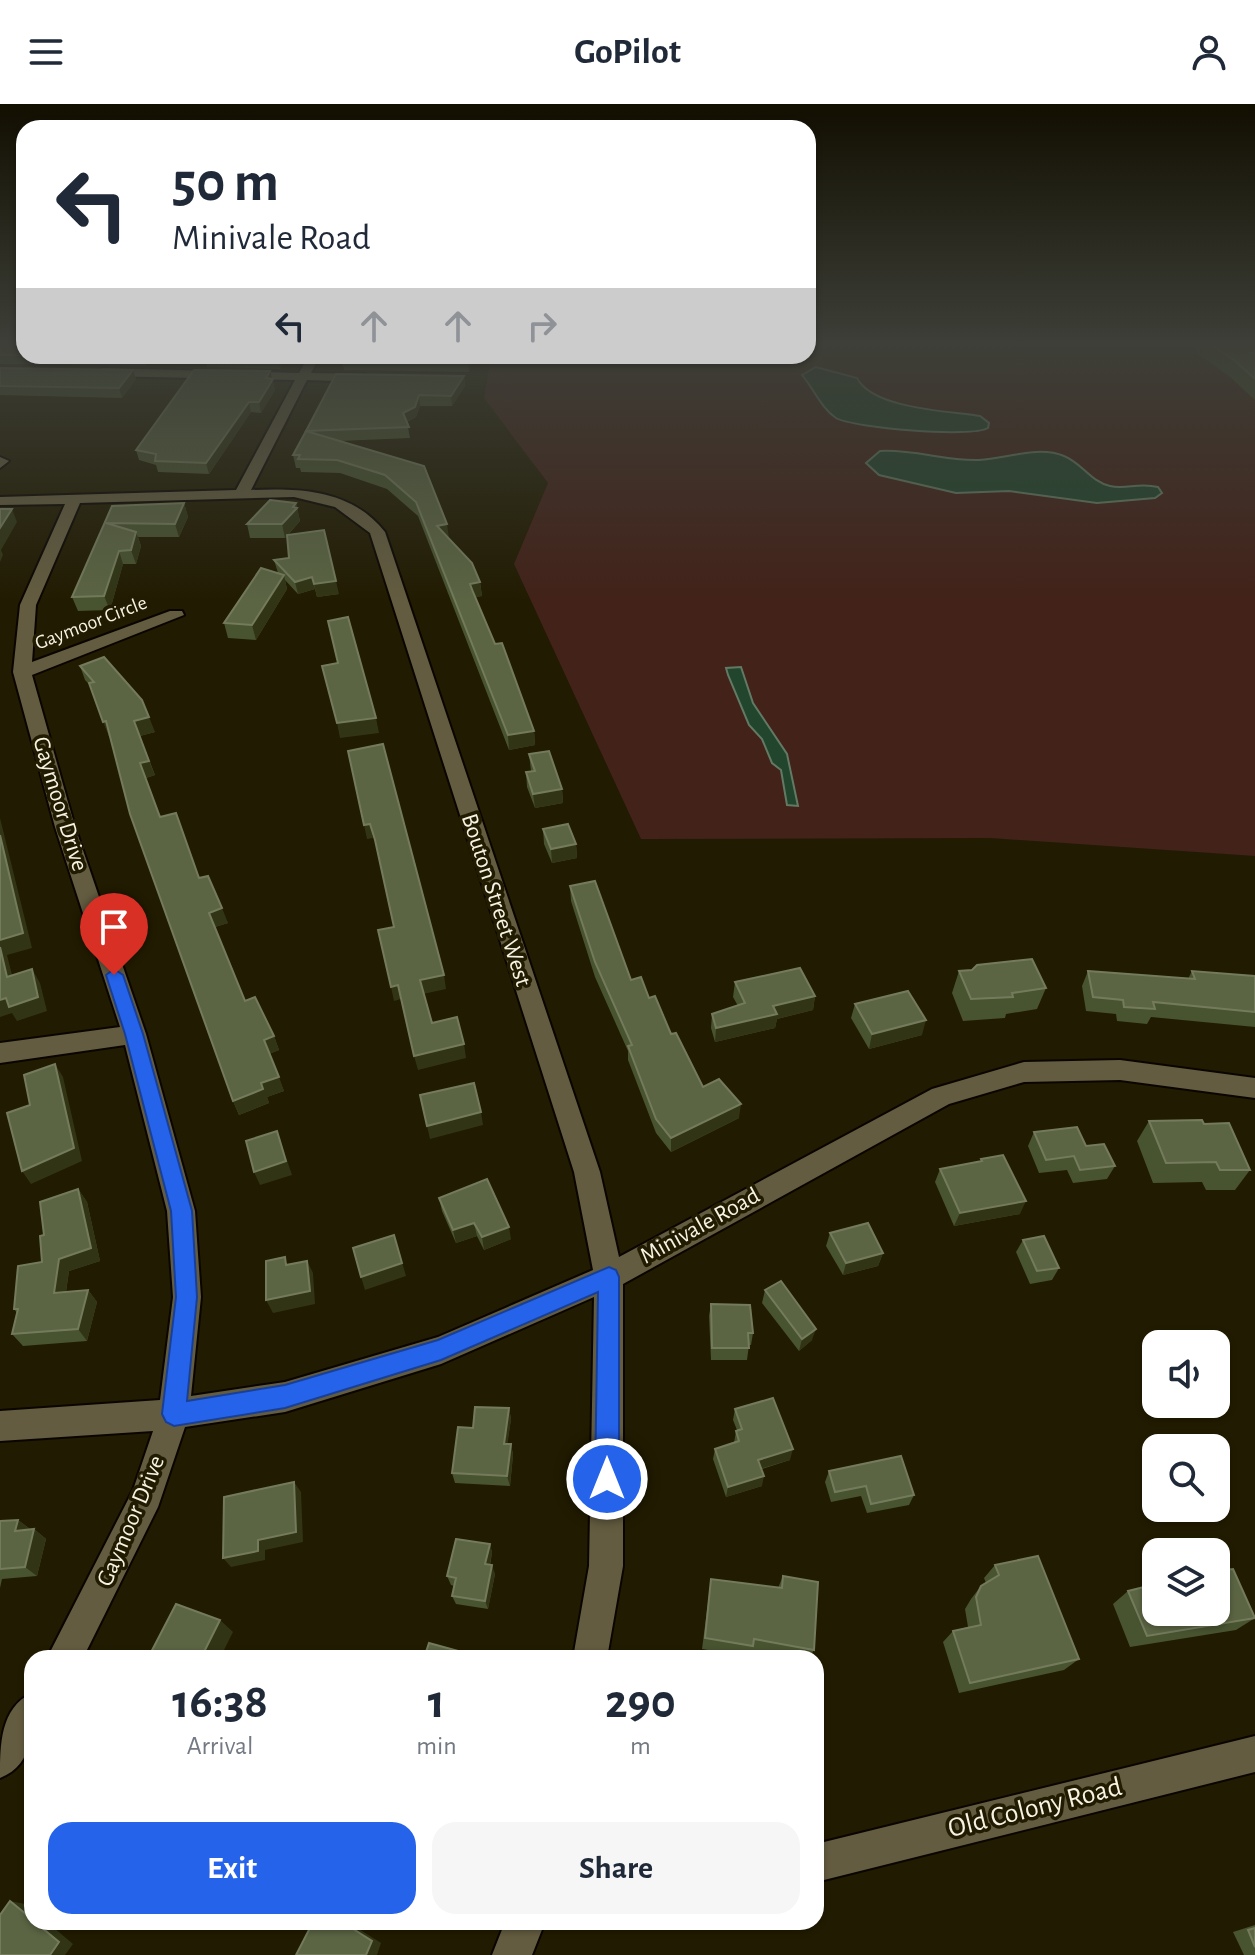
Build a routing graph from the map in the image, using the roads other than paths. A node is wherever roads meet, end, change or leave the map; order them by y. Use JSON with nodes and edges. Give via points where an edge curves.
{"nodes":[{"id":1,"x":275,"y":429,"type":"edge"},
{"id":2,"x":241,"y":494,"type":"junction"},
{"id":3,"x":74,"y":499,"type":"junction"},
{"id":4,"x":0,"y":501,"type":"edge"},
{"id":5,"x":176,"y":615,"type":"dead end"},
{"id":6,"x":22,"y":672,"type":"junction"},
{"id":7,"x":134,"y":1034,"type":"junction"},
{"id":8,"x":0,"y":1053,"type":"edge"},
{"id":9,"x":1255,"y":1088,"type":"edge"},
{"id":10,"x":609,"y":1277,"type":"junction"},
{"id":11,"x":174,"y":1414,"type":"junction"},
{"id":12,"x":0,"y":1426,"type":"edge"},
{"id":13,"x":69,"y":1650,"type":"edge"},
{"id":14,"x":591,"y":1650,"type":"edge"},
{"id":15,"x":24,"y":1723,"type":"edge"},
{"id":16,"x":1255,"y":1754,"type":"edge"},
{"id":17,"x":0,"y":1760,"type":"edge"},
{"id":18,"x":824,"y":1861,"type":"edge"},
{"id":19,"x":522,"y":1930,"type":"edge"},
{"id":20,"x":512,"y":1955,"type":"edge"}],
"edges":[{"from":1,"to":2,"type":"street"},
{"from":2,"to":3,"type":"street","name":"Bouton Street West"},
{"from":2,"to":10,"type":"street","name":"Bouton Street West","via":[[329,498],[358,510],[377,532],[587,1172]]},
{"from":3,"to":4,"type":"street","name":"Bouton Street West"},
{"from":3,"to":6,"type":"street","name":"Gaymoor Drive","via":[[28,605]]},
{"from":5,"to":6,"type":"street","name":"Gaymoor Circle"},
{"from":6,"to":7,"type":"street","name":"Gaymoor Drive","via":[[65,827]]},
{"from":7,"to":8,"type":"street"},
{"from":7,"to":11,"type":"street","name":"Gaymoor Drive","via":[[181,1211],[187,1297]]},
{"from":9,"to":10,"type":"street","name":"Minivale Road","via":[[1120,1070],[1024,1072],[941,1096]]},
{"from":10,"to":11,"type":"street","name":"Minivale Road","via":[[441,1350],[285,1397]]},
{"from":10,"to":14,"type":"street","name":"Bouton Street West","via":[[606,1566]]},
{"from":11,"to":12,"type":"street","name":"Minivale Road"},
{"from":11,"to":13,"type":"street","name":"Gaymoor Drive","via":[[147,1496]]},
{"from":15,"to":17,"type":"street"},
{"from":16,"to":18,"type":"street","name":"Old Colony Road"},
{"from":19,"to":20,"type":"street"}]}
